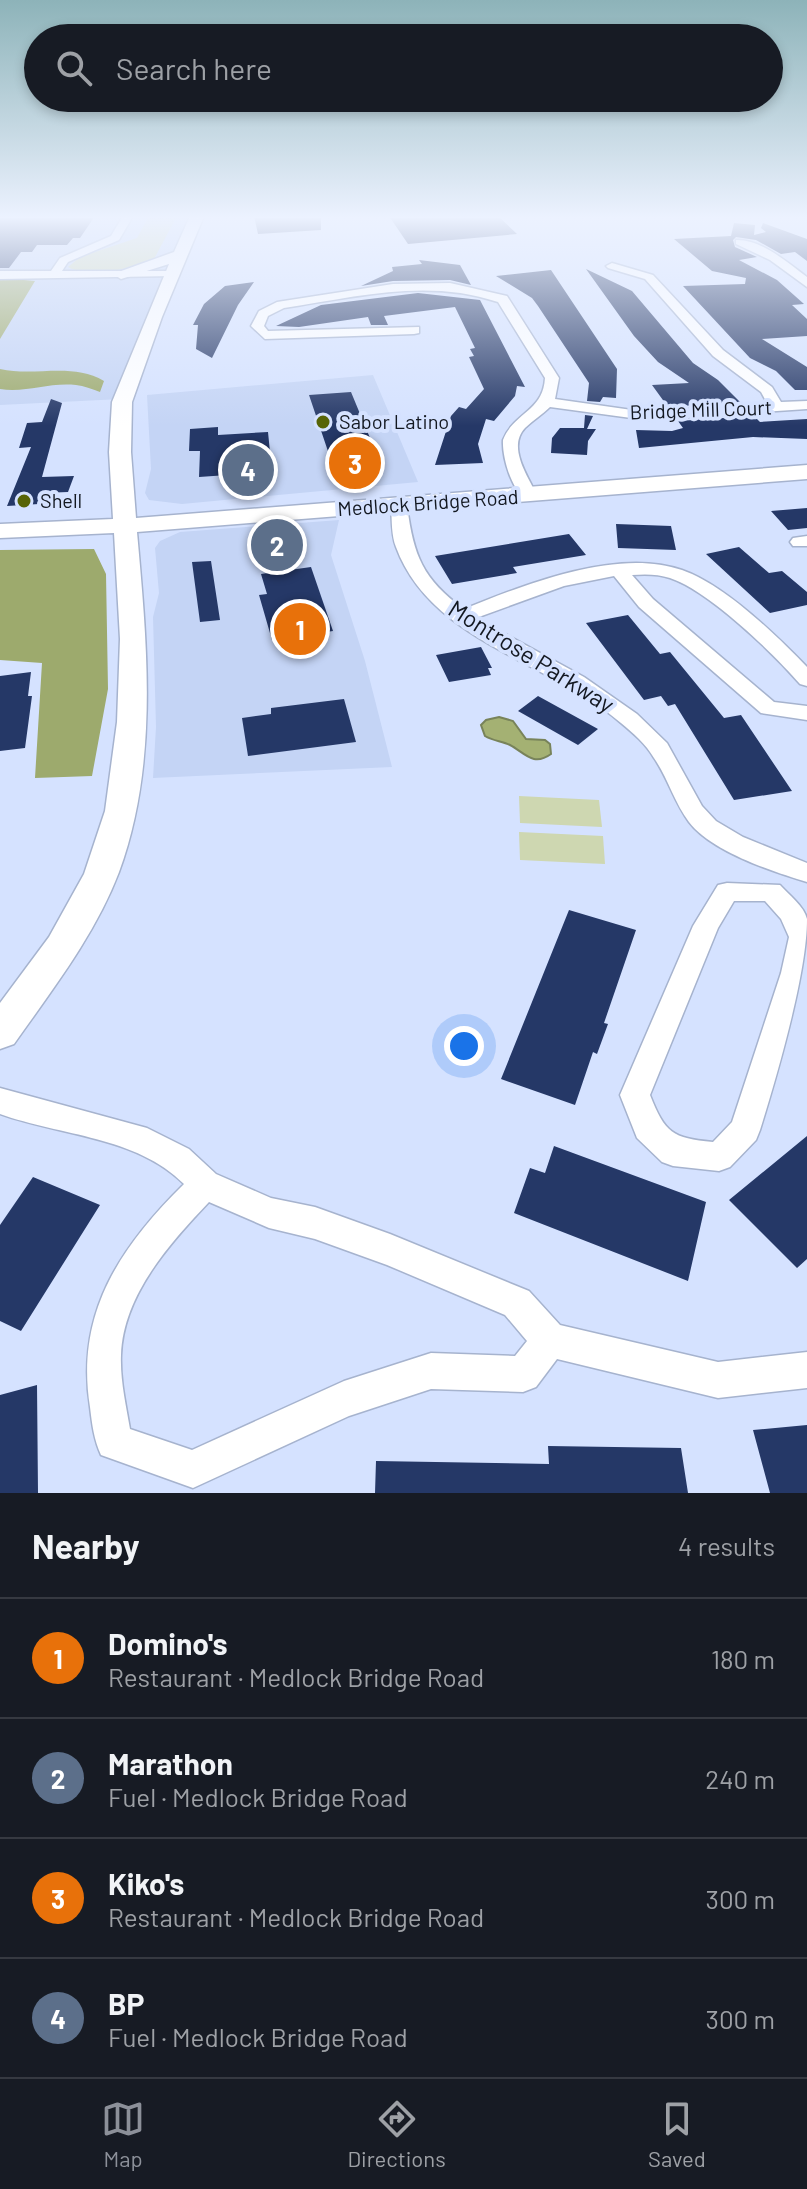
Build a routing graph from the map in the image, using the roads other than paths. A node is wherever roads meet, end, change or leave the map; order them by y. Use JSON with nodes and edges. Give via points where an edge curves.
{"nodes":[{"id":1,"x":166,"y":286,"type":"edge"},
{"id":2,"x":657,"y":286,"type":"edge"},
{"id":3,"x":414,"y":330,"type":"dead end"},
{"id":4,"x":548,"y":402,"type":"junction"},
{"id":5,"x":807,"y":405,"type":"edge"},
{"id":6,"x":776,"y":407,"type":"junction"},
{"id":7,"x":807,"y":472,"type":"edge"},
{"id":8,"x":529,"y":495,"type":"junction"},
{"id":9,"x":399,"y":505,"type":"junction"},
{"id":10,"x":125,"y":526,"type":"junction"},
{"id":11,"x":0,"y":531,"type":"edge"},
{"id":12,"x":620,"y":571,"type":"junction"},
{"id":13,"x":459,"y":618,"type":"junction"},
{"id":14,"x":807,"y":680,"type":"edge"},
{"id":15,"x":807,"y":713,"type":"edge"},
{"id":16,"x":776,"y":861,"type":"junction"},
{"id":17,"x":807,"y":873,"type":"edge"},
{"id":18,"x":771,"y":892,"type":"junction"},
{"id":19,"x":0,"y":1033,"type":"edge"},
{"id":20,"x":0,"y":1101,"type":"edge"},
{"id":21,"x":205,"y":1185,"type":"junction"},
{"id":22,"x":550,"y":1340,"type":"junction"},
{"id":23,"x":807,"y":1370,"type":"edge"}],
"edges":[{"from":1,"to":10,"type":"main road","via":[[122,402]]},
{"from":2,"to":6,"type":"street","via":[[718,353],[767,390]]},
{"from":3,"to":4,"type":"street","via":[[292,336],[265,335],[257,326],[263,314],[281,305],[418,286],[486,292],[503,299],[552,378]]},
{"from":4,"to":6,"type":"street","name":"Bridge Mill Court","via":[[646,416]]},
{"from":4,"to":8,"type":"street","via":[[511,441]]},
{"from":5,"to":6,"type":"street","name":"Bridge Mill Court"},
{"from":7,"to":8,"type":"main road","name":"Medlock Bridge Road"},
{"from":8,"to":9,"type":"main road","name":"Medlock Bridge Road"},
{"from":9,"to":10,"type":"main road","name":"Medlock Bridge Road"},
{"from":9,"to":13,"type":"street","name":"Montrose Parkway","via":[[398,525],[413,569]]},
{"from":10,"to":11,"type":"main road","name":"Medlock Bridge Road"},
{"from":10,"to":19,"type":"main road","via":[[132,722],[121,811],[101,874],[62,947]]},
{"from":12,"to":13,"type":"street","via":[[569,579]]},
{"from":12,"to":14,"type":"street","via":[[663,570],[696,583]]},
{"from":12,"to":15,"type":"street","via":[[646,603],[768,708]]},
{"from":13,"to":16,"type":"street","name":"Montrose Parkway","via":[[606,700],[663,752],[700,820]]},
{"from":16,"to":17,"type":"street","name":"Montrose Parkway"},
{"from":16,"to":18,"type":"street"},
{"from":18,"to":18,"type":"street","via":[[792,914],[802,937],[745,1130],[719,1157],[673,1152],[648,1128],[635,1095],[706,926],[727,892]]},
{"from":20,"to":21,"type":"street","via":[[126,1133],[178,1158]]},
{"from":21,"to":22,"type":"street","via":[[269,1213],[390,1250],[517,1303]]},
{"from":21,"to":22,"type":"street","via":[[163,1226],[123,1288],[104,1344],[114,1442],[193,1469],[344,1399],[431,1371],[523,1374]]},
{"from":22,"to":23,"type":"street","via":[[718,1380]]}]}
